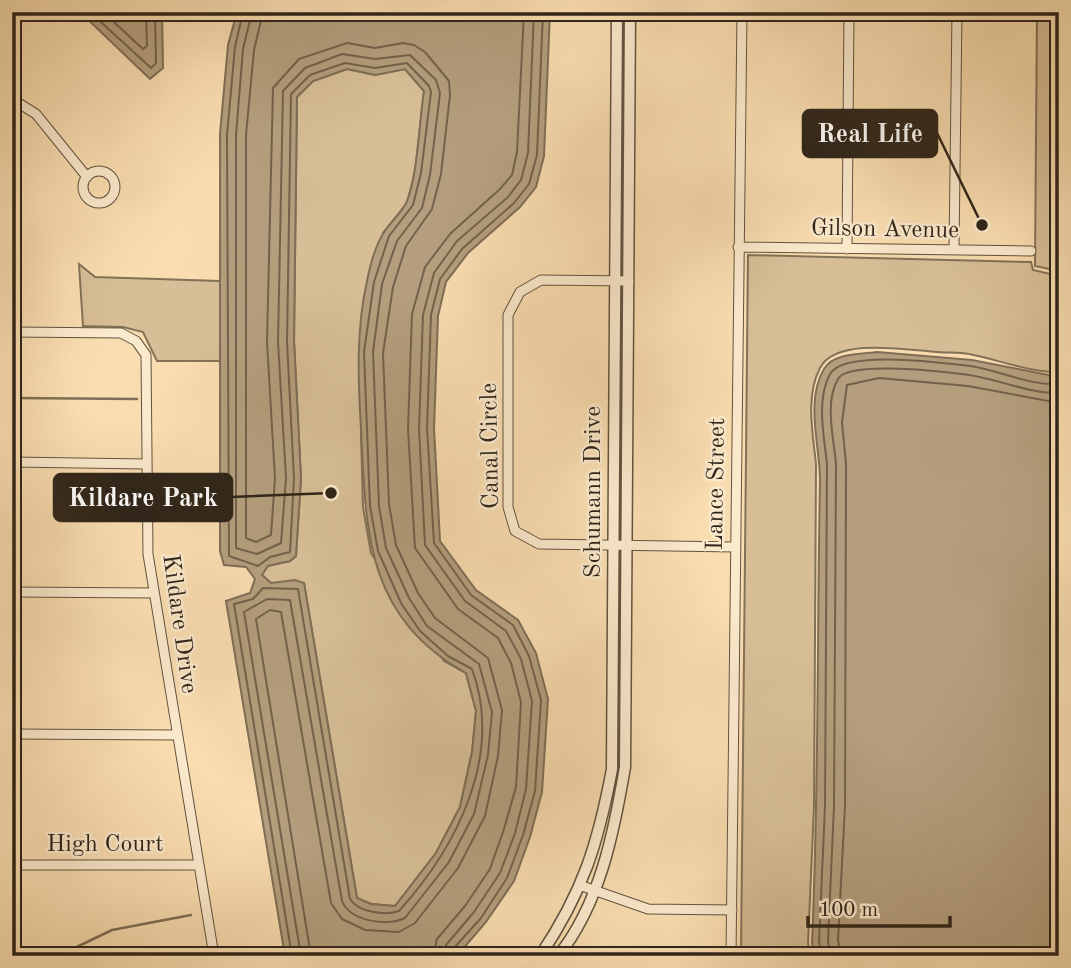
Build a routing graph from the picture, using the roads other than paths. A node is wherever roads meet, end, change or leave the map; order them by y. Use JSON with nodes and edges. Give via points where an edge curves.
{"nodes":[{"id":1,"x":617,"y":12,"type":"edge"},
{"id":2,"x":630,"y":12,"type":"edge"},
{"id":3,"x":742,"y":12,"type":"edge"},
{"id":4,"x":849,"y":12,"type":"edge"},
{"id":5,"x":957,"y":12,"type":"edge"},
{"id":6,"x":12,"y":99,"type":"edge"},
{"id":7,"x":87,"y":177,"type":"dead end"},
{"id":8,"x":738,"y":247,"type":"junction"},
{"id":9,"x":848,"y":249,"type":"junction"},
{"id":10,"x":954,"y":249,"type":"junction"},
{"id":11,"x":1031,"y":251,"type":"dead end"},
{"id":12,"x":616,"y":281,"type":"junction"},
{"id":13,"x":629,"y":281,"type":"junction"},
{"id":14,"x":12,"y":332,"type":"edge"},
{"id":15,"x":12,"y":463,"type":"edge"},
{"id":16,"x":146,"y":464,"type":"junction"},
{"id":17,"x":621,"y":545,"type":"junction"},
{"id":18,"x":735,"y":547,"type":"junction"},
{"id":19,"x":12,"y":593,"type":"edge"},
{"id":20,"x":153,"y":593,"type":"junction"},
{"id":21,"x":12,"y":734,"type":"edge"},
{"id":22,"x":176,"y":735,"type":"junction"},
{"id":23,"x":12,"y":865,"type":"edge"},
{"id":24,"x":198,"y":865,"type":"junction"},
{"id":25,"x":582,"y":886,"type":"junction"},
{"id":26,"x":595,"y":892,"type":"junction"},
{"id":27,"x":732,"y":910,"type":"junction"},
{"id":28,"x":214,"y":956,"type":"edge"},
{"id":29,"x":540,"y":956,"type":"edge"},
{"id":30,"x":558,"y":956,"type":"edge"},
{"id":31,"x":731,"y":956,"type":"edge"}],
"edges":[{"from":1,"to":12,"type":"street","name":"Schumann Drive"},
{"from":2,"to":13,"type":"street","name":"Schumann Drive"},
{"from":3,"to":8,"type":"street","name":"Lance Street"},
{"from":4,"to":9,"type":"street"},
{"from":5,"to":10,"type":"street"},
{"from":6,"to":7,"type":"street","via":[[36,114]]},
{"from":8,"to":9,"type":"street","name":"Gilson Avenue"},
{"from":8,"to":18,"type":"street","name":"Lance Street"},
{"from":9,"to":10,"type":"street","name":"Gilson Avenue"},
{"from":10,"to":11,"type":"street","name":"Gilson Avenue"},
{"from":12,"to":13,"type":"street","name":"Canal Circle"},
{"from":12,"to":17,"type":"street","name":"Schumann Drive"},
{"from":12,"to":17,"type":"street","name":"Canal Circle","via":[[541,280],[520,292],[508,315],[508,506],[515,531],[540,544]]},
{"from":13,"to":17,"type":"street","name":"Schumann Drive"},
{"from":14,"to":16,"type":"street","name":"Kildare Drive","via":[[112,332],[141,345],[148,365]]},
{"from":15,"to":16,"type":"street"},
{"from":16,"to":20,"type":"street","name":"Kildare Drive"},
{"from":17,"to":18,"type":"street","name":"Canal Circle"},
{"from":17,"to":25,"type":"street","name":"Schumann Drive","via":[[612,769],[596,846]]},
{"from":17,"to":26,"type":"street","name":"Schumann Drive","via":[[625,767]]},
{"from":18,"to":27,"type":"street","name":"Lance Street"},
{"from":19,"to":20,"type":"street"},
{"from":20,"to":22,"type":"street","name":"Kildare Drive"},
{"from":21,"to":22,"type":"street"},
{"from":22,"to":24,"type":"street","name":"Kildare Drive"},
{"from":23,"to":24,"type":"street","name":"High Court"},
{"from":24,"to":28,"type":"street","name":"Kildare Drive"},
{"from":25,"to":26,"type":"street"},
{"from":25,"to":29,"type":"street","name":"Schumann Drive"},
{"from":26,"to":27,"type":"street","via":[[648,909]]},
{"from":26,"to":30,"type":"street","name":"Schumann Drive"},
{"from":27,"to":31,"type":"street","name":"Lance Street"}]}
